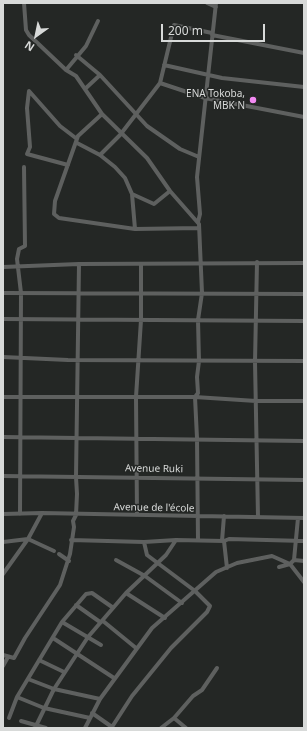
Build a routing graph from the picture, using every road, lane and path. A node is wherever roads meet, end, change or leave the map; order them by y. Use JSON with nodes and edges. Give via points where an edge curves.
{"nodes":[{"id":1,"x":24,"y":3,"type":"edge"},
{"id":2,"x":207,"y":3,"type":"edge"},
{"id":3,"x":216,"y":5,"type":"edge"},
{"id":4,"x":98,"y":21,"type":"dead end"},
{"id":5,"x":212,"y":34,"type":"junction"},
{"id":6,"x":304,"y":53,"type":"edge"},
{"id":7,"x":76,"y":55,"type":"junction"},
{"id":8,"x":164,"y":65,"type":"junction"},
{"id":9,"x":66,"y":70,"type":"junction"},
{"id":10,"x":100,"y":75,"type":"junction"},
{"id":11,"x":208,"y":76,"type":"junction"},
{"id":12,"x":160,"y":84,"type":"junction"},
{"id":13,"x":304,"y":87,"type":"edge"},
{"id":14,"x":86,"y":88,"type":"junction"},
{"id":15,"x":205,"y":98,"type":"junction"},
{"id":16,"x":102,"y":114,"type":"junction"},
{"id":17,"x":136,"y":114,"type":"junction"},
{"id":18,"x":304,"y":117,"type":"edge"},
{"id":19,"x":120,"y":133,"type":"junction"},
{"id":20,"x":77,"y":141,"type":"junction"},
{"id":21,"x":100,"y":155,"type":"junction"},
{"id":22,"x":199,"y":158,"type":"junction"},
{"id":23,"x":68,"y":165,"type":"junction"},
{"id":24,"x":24,"y":167,"type":"dead end"},
{"id":25,"x":170,"y":191,"type":"junction"},
{"id":26,"x":132,"y":194,"type":"junction"},
{"id":27,"x":198,"y":222,"type":"junction"},
{"id":28,"x":199,"y":228,"type":"junction"},
{"id":29,"x":135,"y":229,"type":"junction"},
{"id":30,"x":257,"y":262,"type":"junction"},
{"id":31,"x":304,"y":263,"type":"edge"},
{"id":32,"x":79,"y":264,"type":"junction"},
{"id":33,"x":140,"y":264,"type":"junction"},
{"id":34,"x":201,"y":264,"type":"junction"},
{"id":35,"x":3,"y":267,"type":"edge"},
{"id":36,"x":17,"y":267,"type":"junction"},
{"id":37,"x":3,"y":293,"type":"edge"},
{"id":38,"x":21,"y":293,"type":"junction"},
{"id":39,"x":80,"y":293,"type":"junction"},
{"id":40,"x":141,"y":293,"type":"junction"},
{"id":41,"x":256,"y":293,"type":"junction"},
{"id":42,"x":202,"y":294,"type":"junction"},
{"id":43,"x":304,"y":294,"type":"edge"},
{"id":44,"x":3,"y":319,"type":"edge"},
{"id":45,"x":20,"y":319,"type":"junction"},
{"id":46,"x":79,"y":319,"type":"junction"},
{"id":47,"x":141,"y":320,"type":"junction"},
{"id":48,"x":198,"y":320,"type":"junction"},
{"id":49,"x":255,"y":320,"type":"junction"},
{"id":50,"x":304,"y":321,"type":"edge"},
{"id":51,"x":3,"y":357,"type":"edge"},
{"id":52,"x":20,"y":358,"type":"junction"},
{"id":53,"x":138,"y":359,"type":"junction"},
{"id":54,"x":78,"y":360,"type":"junction"},
{"id":55,"x":199,"y":360,"type":"junction"},
{"id":56,"x":304,"y":361,"type":"edge"},
{"id":57,"x":255,"y":362,"type":"junction"},
{"id":58,"x":3,"y":397,"type":"edge"},
{"id":59,"x":20,"y":397,"type":"junction"},
{"id":60,"x":136,"y":397,"type":"junction"},
{"id":61,"x":195,"y":397,"type":"junction"},
{"id":62,"x":78,"y":398,"type":"junction"},
{"id":63,"x":256,"y":401,"type":"junction"},
{"id":64,"x":304,"y":401,"type":"edge"},
{"id":65,"x":3,"y":436,"type":"edge"},
{"id":66,"x":77,"y":436,"type":"junction"},
{"id":67,"x":20,"y":437,"type":"junction"},
{"id":68,"x":136,"y":437,"type":"junction"},
{"id":69,"x":198,"y":438,"type":"junction"},
{"id":70,"x":257,"y":439,"type":"junction"},
{"id":71,"x":304,"y":441,"type":"edge"},
{"id":72,"x":3,"y":476,"type":"edge"},
{"id":73,"x":20,"y":476,"type":"junction"},
{"id":74,"x":76,"y":476,"type":"junction"},
{"id":75,"x":137,"y":477,"type":"junction"},
{"id":76,"x":197,"y":478,"type":"junction"},
{"id":77,"x":257,"y":479,"type":"junction"},
{"id":78,"x":304,"y":480,"type":"edge"},
{"id":79,"x":42,"y":513,"type":"junction"},
{"id":80,"x":3,"y":514,"type":"edge"},
{"id":81,"x":20,"y":514,"type":"junction"},
{"id":82,"x":76,"y":515,"type":"junction"},
{"id":83,"x":137,"y":515,"type":"junction"},
{"id":84,"x":198,"y":516,"type":"junction"},
{"id":85,"x":224,"y":516,"type":"junction"},
{"id":86,"x":258,"y":517,"type":"junction"},
{"id":87,"x":298,"y":518,"type":"junction"},
{"id":88,"x":304,"y":518,"type":"edge"},
{"id":89,"x":28,"y":539,"type":"junction"},
{"id":90,"x":71,"y":540,"type":"junction"},
{"id":91,"x":176,"y":540,"type":"junction"},
{"id":92,"x":198,"y":540,"type":"junction"},
{"id":93,"x":296,"y":540,"type":"junction"},
{"id":94,"x":223,"y":541,"type":"junction"},
{"id":95,"x":304,"y":541,"type":"edge"},
{"id":96,"x":3,"y":542,"type":"edge"},
{"id":97,"x":144,"y":542,"type":"junction"},
{"id":98,"x":54,"y":551,"type":"dead end"},
{"id":99,"x":59,"y":554,"type":"dead end"},
{"id":100,"x":116,"y":560,"type":"dead end"},
{"id":101,"x":294,"y":560,"type":"junction"},
{"id":102,"x":69,"y":561,"type":"junction"},
{"id":103,"x":304,"y":561,"type":"edge"},
{"id":104,"x":158,"y":563,"type":"junction"},
{"id":105,"x":290,"y":564,"type":"junction"},
{"id":106,"x":279,"y":567,"type":"dead end"},
{"id":107,"x":227,"y":568,"type":"junction"},
{"id":108,"x":3,"y":574,"type":"edge"},
{"id":109,"x":145,"y":576,"type":"junction"},
{"id":110,"x":304,"y":582,"type":"edge"},
{"id":111,"x":195,"y":591,"type":"junction"},
{"id":112,"x":126,"y":593,"type":"junction"},
{"id":113,"x":182,"y":603,"type":"junction"},
{"id":114,"x":76,"y":605,"type":"junction"},
{"id":115,"x":112,"y":607,"type":"junction"},
{"id":116,"x":164,"y":618,"type":"junction"},
{"id":117,"x":62,"y":622,"type":"junction"},
{"id":118,"x":100,"y":622,"type":"junction"},
{"id":119,"x":53,"y":638,"type":"junction"},
{"id":120,"x":88,"y":638,"type":"junction"},
{"id":121,"x":101,"y":645,"type":"dead end"},
{"id":122,"x":136,"y":648,"type":"junction"},
{"id":123,"x":77,"y":653,"type":"junction"},
{"id":124,"x":3,"y":655,"type":"edge"},
{"id":125,"x":8,"y":657,"type":"junction"},
{"id":126,"x":40,"y":660,"type":"junction"},
{"id":127,"x":3,"y":666,"type":"edge"},
{"id":128,"x":217,"y":668,"type":"dead end"},
{"id":129,"x":64,"y":672,"type":"junction"},
{"id":130,"x":114,"y":678,"type":"junction"},
{"id":131,"x":28,"y":679,"type":"junction"},
{"id":132,"x":54,"y":689,"type":"junction"},
{"id":133,"x":17,"y":697,"type":"junction"},
{"id":134,"x":100,"y":699,"type":"junction"},
{"id":135,"x":44,"y":708,"type":"junction"},
{"id":136,"x":92,"y":713,"type":"junction"},
{"id":137,"x":8,"y":718,"type":"dead end"},
{"id":138,"x":90,"y":718,"type":"junction"},
{"id":139,"x":174,"y":718,"type":"junction"},
{"id":140,"x":21,"y":721,"type":"dead end"},
{"id":141,"x":36,"y":727,"type":"edge"},
{"id":142,"x":46,"y":728,"type":"edge"},
{"id":143,"x":85,"y":728,"type":"edge"},
{"id":144,"x":161,"y":728,"type":"edge"},
{"id":145,"x":186,"y":728,"type":"edge"}],
"edges":[{"from":1,"to":9,"type":"street","via":[[26,30],[29,35]]},
{"from":2,"to":3,"type":"street"},
{"from":3,"to":5,"type":"street"},
{"from":4,"to":7,"type":"street","via":[[92,36]]},
{"from":5,"to":6,"type":"street"},
{"from":5,"to":8,"type":"street","via":[[174,25]]},
{"from":5,"to":11,"type":"street"},
{"from":7,"to":9,"type":"street"},
{"from":7,"to":10,"type":"street"},
{"from":8,"to":11,"type":"street"},
{"from":8,"to":12,"type":"street"},
{"from":9,"to":14,"type":"street","via":[[76,76]]},
{"from":10,"to":14,"type":"street"},
{"from":10,"to":17,"type":"street"},
{"from":11,"to":13,"type":"street"},
{"from":11,"to":15,"type":"street"},
{"from":12,"to":15,"type":"street"},
{"from":12,"to":17,"type":"street"},
{"from":14,"to":16,"type":"street"},
{"from":15,"to":18,"type":"street"},
{"from":15,"to":22,"type":"street"},
{"from":16,"to":19,"type":"street"},
{"from":16,"to":20,"type":"street","via":[[85,128]]},
{"from":17,"to":19,"type":"street"},
{"from":17,"to":22,"type":"street","via":[[161,136]]},
{"from":19,"to":21,"type":"street"},
{"from":19,"to":25,"type":"street","via":[[147,158]]},
{"from":20,"to":21,"type":"street"},
{"from":20,"to":23,"type":"street"},
{"from":20,"to":23,"type":"street","via":[[29,91],[27,108],[30,147],[27,154]]},
{"from":21,"to":26,"type":"street","via":[[122,173]]},
{"from":22,"to":27,"type":"street"},
{"from":23,"to":29,"type":"street","via":[[55,201],[54,214],[57,218]]},
{"from":24,"to":36,"type":"street","via":[[25,246],[20,249]]},
{"from":25,"to":26,"type":"street","via":[[154,204]]},
{"from":25,"to":27,"type":"street"},
{"from":26,"to":29,"type":"street"},
{"from":27,"to":28,"type":"street"},
{"from":28,"to":29,"type":"street"},
{"from":28,"to":34,"type":"street"},
{"from":30,"to":31,"type":"street"},
{"from":30,"to":34,"type":"street"},
{"from":30,"to":41,"type":"street"},
{"from":32,"to":33,"type":"street"},
{"from":32,"to":36,"type":"street"},
{"from":32,"to":39,"type":"street"},
{"from":33,"to":34,"type":"street"},
{"from":33,"to":40,"type":"street"},
{"from":34,"to":42,"type":"street"},
{"from":35,"to":36,"type":"street"},
{"from":36,"to":38,"type":"street"},
{"from":37,"to":38,"type":"street"},
{"from":38,"to":39,"type":"street"},
{"from":38,"to":45,"type":"street"},
{"from":39,"to":40,"type":"street"},
{"from":39,"to":46,"type":"street"},
{"from":40,"to":42,"type":"street"},
{"from":40,"to":47,"type":"street"},
{"from":41,"to":42,"type":"street"},
{"from":41,"to":43,"type":"street"},
{"from":41,"to":49,"type":"street"},
{"from":42,"to":48,"type":"street"},
{"from":44,"to":45,"type":"street"},
{"from":45,"to":46,"type":"street"},
{"from":45,"to":52,"type":"street"},
{"from":46,"to":47,"type":"street"},
{"from":46,"to":54,"type":"street"},
{"from":47,"to":48,"type":"street"},
{"from":47,"to":53,"type":"street"},
{"from":48,"to":49,"type":"street"},
{"from":48,"to":55,"type":"street"},
{"from":49,"to":50,"type":"street"},
{"from":49,"to":57,"type":"street"},
{"from":51,"to":52,"type":"street"},
{"from":52,"to":54,"type":"street"},
{"from":52,"to":59,"type":"street"},
{"from":53,"to":54,"type":"street"},
{"from":53,"to":55,"type":"street"},
{"from":53,"to":60,"type":"street"},
{"from":54,"to":62,"type":"street"},
{"from":55,"to":57,"type":"street"},
{"from":55,"to":61,"type":"street","via":[[198,393]]},
{"from":56,"to":57,"type":"street"},
{"from":57,"to":63,"type":"street"},
{"from":58,"to":59,"type":"street"},
{"from":59,"to":62,"type":"street"},
{"from":59,"to":67,"type":"street"},
{"from":60,"to":61,"type":"street"},
{"from":60,"to":62,"type":"street"},
{"from":60,"to":68,"type":"street"},
{"from":61,"to":63,"type":"street"},
{"from":61,"to":69,"type":"street"},
{"from":62,"to":66,"type":"street"},
{"from":63,"to":64,"type":"street"},
{"from":63,"to":70,"type":"street"},
{"from":65,"to":67,"type":"street"},
{"from":66,"to":67,"type":"street"},
{"from":66,"to":68,"type":"street"},
{"from":66,"to":74,"type":"street"},
{"from":67,"to":73,"type":"street"},
{"from":68,"to":69,"type":"street"},
{"from":68,"to":75,"type":"street"},
{"from":69,"to":70,"type":"street"},
{"from":69,"to":76,"type":"street"},
{"from":70,"to":71,"type":"street"},
{"from":70,"to":77,"type":"street"},
{"from":72,"to":73,"type":"street","name":"Avenue Ruki"},
{"from":73,"to":74,"type":"street","name":"Avenue Ruki"},
{"from":73,"to":81,"type":"street"},
{"from":74,"to":75,"type":"street","name":"Avenue Ruki"},
{"from":74,"to":82,"type":"street"},
{"from":75,"to":76,"type":"street","name":"Avenue Ruki"},
{"from":75,"to":83,"type":"street"},
{"from":76,"to":77,"type":"street","name":"Avenue Ruki"},
{"from":76,"to":84,"type":"street"},
{"from":77,"to":78,"type":"street","name":"Avenue Ruki"},
{"from":77,"to":86,"type":"street"},
{"from":79,"to":81,"type":"street","name":"Avenue de l'école"},
{"from":79,"to":82,"type":"street","name":"Avenue de l'école"},
{"from":79,"to":89,"type":"street"},
{"from":80,"to":81,"type":"street","name":"Avenue de l'école"},
{"from":82,"to":83,"type":"street","name":"Avenue de l'école"},
{"from":82,"to":90,"type":"street"},
{"from":83,"to":84,"type":"street","name":"Avenue de l'école"},
{"from":84,"to":85,"type":"street","name":"Avenue de l'école"},
{"from":84,"to":92,"type":"street"},
{"from":85,"to":86,"type":"street","name":"Avenue de l'école"},
{"from":85,"to":94,"type":"street"},
{"from":86,"to":87,"type":"street","name":"Avenue de l'école"},
{"from":87,"to":88,"type":"street","name":"Avenue de l'école"},
{"from":87,"to":93,"type":"street"},
{"from":89,"to":96,"type":"street"},
{"from":89,"to":98,"type":"street"},
{"from":89,"to":108,"type":"street"},
{"from":90,"to":97,"type":"street"},
{"from":90,"to":102,"type":"street"},
{"from":91,"to":92,"type":"street"},
{"from":91,"to":97,"type":"street"},
{"from":91,"to":104,"type":"street"},
{"from":92,"to":94,"type":"street"},
{"from":93,"to":94,"type":"street"},
{"from":93,"to":95,"type":"street"},
{"from":93,"to":101,"type":"street"},
{"from":94,"to":107,"type":"street"},
{"from":97,"to":104,"type":"street","via":[[147,555]]},
{"from":99,"to":102,"type":"street"},
{"from":100,"to":109,"type":"street"},
{"from":101,"to":103,"type":"street"},
{"from":101,"to":105,"type":"street"},
{"from":102,"to":125,"type":"street","via":[[60,585],[14,658]]},
{"from":104,"to":109,"type":"street"},
{"from":104,"to":111,"type":"street"},
{"from":105,"to":106,"type":"street"},
{"from":105,"to":107,"type":"street","via":[[272,556],[244,561]]},
{"from":105,"to":110,"type":"street"},
{"from":107,"to":111,"type":"street","via":[[216,572]]},
{"from":109,"to":112,"type":"street"},
{"from":109,"to":113,"type":"street"},
{"from":111,"to":113,"type":"street"},
{"from":111,"to":136,"type":"street","via":[[207,602],[209,609],[171,648],[132,696],[113,726]]},
{"from":112,"to":115,"type":"street"},
{"from":112,"to":116,"type":"street"},
{"from":113,"to":116,"type":"street"},
{"from":114,"to":115,"type":"street","via":[[89,592]]},
{"from":114,"to":117,"type":"street"},
{"from":114,"to":118,"type":"street"},
{"from":115,"to":118,"type":"street"},
{"from":116,"to":122,"type":"street"},
{"from":117,"to":119,"type":"street"},
{"from":117,"to":120,"type":"street"},
{"from":118,"to":120,"type":"street"},
{"from":118,"to":122,"type":"street","via":[[103,621]]},
{"from":119,"to":123,"type":"street"},
{"from":119,"to":126,"type":"street"},
{"from":120,"to":121,"type":"street"},
{"from":120,"to":123,"type":"street"},
{"from":122,"to":130,"type":"street"},
{"from":123,"to":129,"type":"street"},
{"from":123,"to":130,"type":"street"},
{"from":124,"to":125,"type":"street"},
{"from":125,"to":127,"type":"street"},
{"from":126,"to":129,"type":"street"},
{"from":126,"to":131,"type":"street"},
{"from":128,"to":139,"type":"street","via":[[202,690],[193,696]]},
{"from":129,"to":132,"type":"street"},
{"from":130,"to":134,"type":"street"},
{"from":131,"to":132,"type":"street"},
{"from":131,"to":133,"type":"street"},
{"from":132,"to":134,"type":"street"},
{"from":132,"to":135,"type":"street"},
{"from":133,"to":135,"type":"street"},
{"from":133,"to":137,"type":"street"},
{"from":134,"to":136,"type":"street"},
{"from":135,"to":138,"type":"street"},
{"from":135,"to":141,"type":"street"},
{"from":136,"to":138,"type":"street"},
{"from":138,"to":143,"type":"street"},
{"from":139,"to":144,"type":"street"},
{"from":139,"to":145,"type":"street"},
{"from":140,"to":141,"type":"street"},
{"from":141,"to":142,"type":"street"}]}
